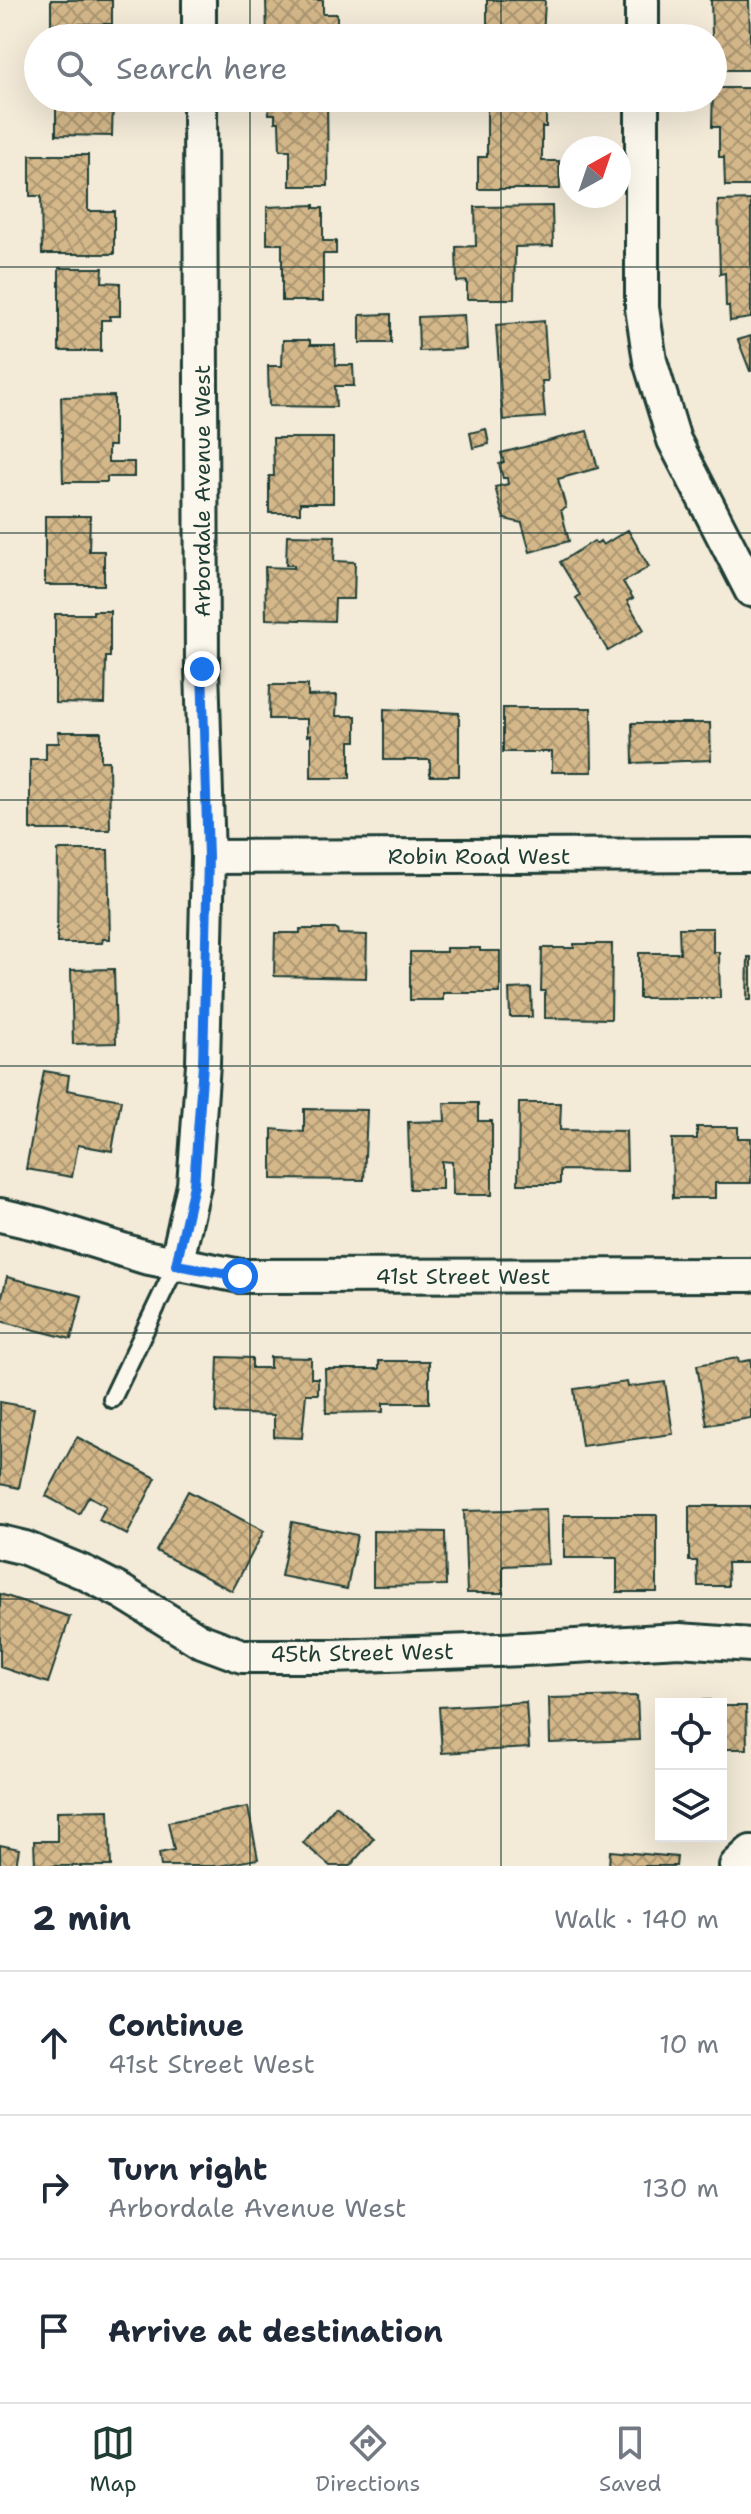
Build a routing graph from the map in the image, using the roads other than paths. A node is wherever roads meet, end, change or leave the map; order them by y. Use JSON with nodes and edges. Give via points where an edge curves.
{"nodes":[{"id":1,"x":199,"y":0,"type":"edge"},
{"id":2,"x":642,"y":0,"type":"edge"},
{"id":3,"x":199,"y":24,"type":"edge"},
{"id":4,"x":642,"y":24,"type":"edge"},
{"id":5,"x":200,"y":112,"type":"edge"},
{"id":6,"x":642,"y":112,"type":"edge"},
{"id":7,"x":751,"y":590,"type":"edge"},
{"id":8,"x":751,"y":855,"type":"edge"},
{"id":9,"x":208,"y":857,"type":"junction"},
{"id":10,"x":0,"y":1215,"type":"edge"},
{"id":11,"x":176,"y":1265,"type":"junction"},
{"id":12,"x":751,"y":1275,"type":"edge"},
{"id":13,"x":112,"y":1399,"type":"dead end"},
{"id":14,"x":0,"y":1542,"type":"edge"},
{"id":15,"x":751,"y":1645,"type":"edge"},
{"id":16,"x":751,"y":1852,"type":"edge"},
{"id":17,"x":736,"y":1866,"type":"edge"}],
"edges":[{"from":1,"to":3,"type":"street"},
{"from":2,"to":4,"type":"street"},
{"from":5,"to":9,"type":"street","name":"Arbordale Avenue West"},
{"from":6,"to":7,"type":"street","via":[[642,308],[650,361],[674,440]]},
{"from":8,"to":9,"type":"street","name":"Robin Road West"},
{"from":9,"to":11,"type":"street","name":"Arbordale Avenue West","via":[[194,1185]]},
{"from":10,"to":11,"type":"street","name":"41st Street West"},
{"from":11,"to":12,"type":"street","name":"41st Street West","via":[[240,1276]]},
{"from":11,"to":13,"type":"lane"},
{"from":14,"to":15,"type":"street","name":"45th Street West","via":[[85,1573],[199,1640],[242,1656],[679,1640]]},
{"from":16,"to":17,"type":"street"}]}
